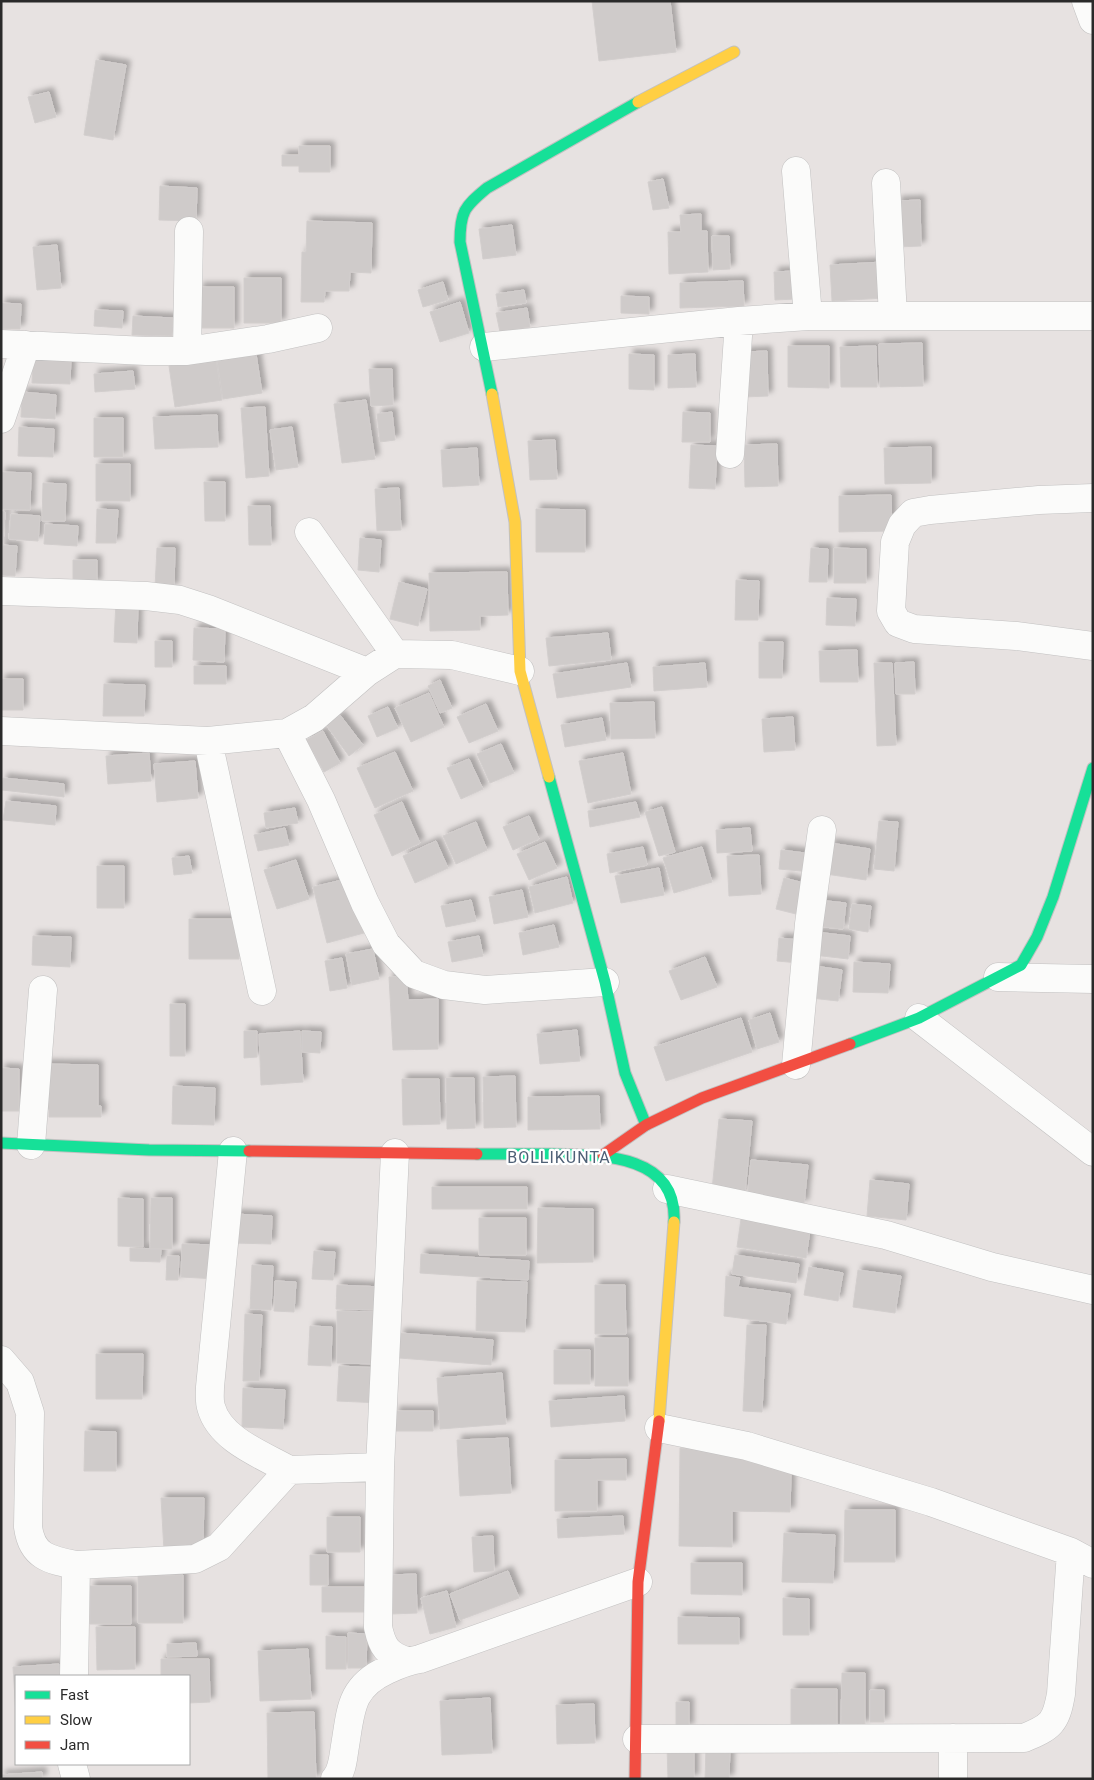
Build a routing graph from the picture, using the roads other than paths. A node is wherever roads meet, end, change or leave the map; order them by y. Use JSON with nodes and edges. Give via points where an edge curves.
{"nodes":[{"id":1,"x":1086,"y":1,"type":"edge"},
{"id":2,"x":1093,"y":20,"type":"edge"},
{"id":3,"x":734,"y":52,"type":"dead end"},
{"id":4,"x":796,"y":171,"type":"dead end"},
{"id":5,"x":886,"y":183,"type":"dead end"},
{"id":6,"x":188,"y":231,"type":"dead end"},
{"id":7,"x":808,"y":316,"type":"junction"},
{"id":8,"x":893,"y":316,"type":"junction"},
{"id":9,"x":1093,"y":316,"type":"edge"},
{"id":10,"x":739,"y":321,"type":"junction"},
{"id":11,"x":318,"y":328,"type":"dead end"},
{"id":12,"x":14,"y":344,"type":"edge"},
{"id":13,"x":484,"y":347,"type":"junction"},
{"id":14,"x":187,"y":351,"type":"junction"},
{"id":15,"x":1,"y":419,"type":"edge"},
{"id":16,"x":730,"y":454,"type":"dead end"},
{"id":17,"x":1093,"y":498,"type":"edge"},
{"id":18,"x":309,"y":532,"type":"dead end"},
{"id":19,"x":1,"y":591,"type":"edge"},
{"id":20,"x":1093,"y":646,"type":"edge"},
{"id":21,"x":396,"y":654,"type":"junction"},
{"id":22,"x":520,"y":671,"type":"junction"},
{"id":23,"x":367,"y":672,"type":"junction"},
{"id":24,"x":1,"y":732,"type":"edge"},
{"id":25,"x":287,"y":733,"type":"junction"},
{"id":26,"x":208,"y":741,"type":"junction"},
{"id":27,"x":1093,"y":768,"type":"edge"},
{"id":28,"x":822,"y":830,"type":"dead end"},
{"id":29,"x":998,"y":977,"type":"junction"},
{"id":30,"x":1093,"y":979,"type":"edge"},
{"id":31,"x":605,"y":982,"type":"junction"},
{"id":32,"x":43,"y":990,"type":"dead end"},
{"id":33,"x":262,"y":991,"type":"dead end"},
{"id":34,"x":919,"y":1018,"type":"junction"},
{"id":35,"x":796,"y":1065,"type":"junction"},
{"id":36,"x":646,"y":1125,"type":"junction"},
{"id":37,"x":1,"y":1144,"type":"edge"},
{"id":38,"x":31,"y":1145,"type":"junction"},
{"id":39,"x":233,"y":1151,"type":"junction"},
{"id":40,"x":1093,"y":1152,"type":"edge"},
{"id":41,"x":395,"y":1153,"type":"junction"},
{"id":42,"x":603,"y":1156,"type":"junction"},
{"id":43,"x":667,"y":1189,"type":"junction"},
{"id":44,"x":1093,"y":1290,"type":"edge"},
{"id":45,"x":1,"y":1360,"type":"edge"},
{"id":46,"x":659,"y":1428,"type":"junction"},
{"id":47,"x":380,"y":1467,"type":"junction"},
{"id":48,"x":289,"y":1470,"type":"junction"},
{"id":49,"x":1082,"y":1558,"type":"edge"},
{"id":50,"x":76,"y":1565,"type":"junction"},
{"id":51,"x":638,"y":1582,"type":"junction"},
{"id":52,"x":407,"y":1661,"type":"junction"},
{"id":53,"x":74,"y":1675,"type":"edge"},
{"id":54,"x":953,"y":1738,"type":"junction"},
{"id":55,"x":637,"y":1739,"type":"junction"},
{"id":56,"x":72,"y":1765,"type":"edge"},
{"id":57,"x":76,"y":1779,"type":"edge"},
{"id":58,"x":335,"y":1779,"type":"edge"},
{"id":59,"x":635,"y":1779,"type":"edge"},
{"id":60,"x":953,"y":1779,"type":"edge"}],
"edges":[{"from":1,"to":2,"type":"street"},
{"from":3,"to":13,"type":"street","via":[[625,108],[470,201],[460,219],[460,242]]},
{"from":4,"to":7,"type":"street"},
{"from":5,"to":8,"type":"street"},
{"from":6,"to":14,"type":"street"},
{"from":7,"to":8,"type":"street"},
{"from":7,"to":10,"type":"street"},
{"from":8,"to":9,"type":"street"},
{"from":10,"to":13,"type":"street"},
{"from":10,"to":16,"type":"street"},
{"from":11,"to":14,"type":"street"},
{"from":12,"to":14,"type":"street"},
{"from":12,"to":15,"type":"street"},
{"from":13,"to":22,"type":"street","via":[[515,522]]},
{"from":17,"to":20,"type":"street","via":[[1039,500],[914,513],[902,525],[895,542],[891,610],[898,623],[914,629],[1016,636]]},
{"from":18,"to":21,"type":"street"},
{"from":19,"to":23,"type":"street","via":[[180,600]]},
{"from":21,"to":22,"type":"street","via":[[452,655]]},
{"from":21,"to":23,"type":"street"},
{"from":22,"to":31,"type":"street"},
{"from":23,"to":25,"type":"street","via":[[314,718]]},
{"from":24,"to":26,"type":"street"},
{"from":25,"to":26,"type":"street"},
{"from":25,"to":31,"type":"street","via":[[321,800],[364,903],[386,944],[414,974],[444,985],[485,990]]},
{"from":26,"to":33,"type":"street"},
{"from":27,"to":29,"type":"street","via":[[1038,937],[1021,965]]},
{"from":28,"to":35,"type":"street","via":[[809,924]]},
{"from":29,"to":30,"type":"street"},
{"from":29,"to":34,"type":"street"},
{"from":31,"to":36,"type":"street","via":[[625,1073]]},
{"from":32,"to":38,"type":"street"},
{"from":34,"to":35,"type":"street"},
{"from":34,"to":40,"type":"street"},
{"from":35,"to":36,"type":"street","via":[[702,1098]]},
{"from":36,"to":42,"type":"street"},
{"from":37,"to":38,"type":"street"},
{"from":38,"to":39,"type":"street"},
{"from":39,"to":41,"type":"street"},
{"from":39,"to":48,"type":"street","via":[[210,1387],[211,1406],[229,1435]]},
{"from":41,"to":42,"type":"street"},
{"from":41,"to":47,"type":"street"},
{"from":42,"to":43,"type":"street","via":[[654,1172]]},
{"from":43,"to":44,"type":"street","via":[[886,1236]]},
{"from":43,"to":46,"type":"street","via":[[674,1216]]},
{"from":45,"to":50,"type":"street","via":[[20,1382],[30,1413],[30,1542],[39,1554]]},
{"from":46,"to":49,"type":"street","via":[[756,1448],[931,1502]]},
{"from":46,"to":51,"type":"street"},
{"from":47,"to":48,"type":"street"},
{"from":47,"to":52,"type":"street","via":[[378,1627],[382,1645],[393,1657]]},
{"from":48,"to":50,"type":"street","via":[[219,1547],[195,1558]]},
{"from":49,"to":54,"type":"street","via":[[1057,1718],[1044,1730],[1024,1738]]},
{"from":50,"to":53,"type":"street"},
{"from":51,"to":52,"type":"street"},
{"from":51,"to":55,"type":"street"},
{"from":52,"to":58,"type":"street","via":[[362,1684],[351,1709],[342,1764]]},
{"from":54,"to":55,"type":"street"},
{"from":54,"to":60,"type":"street"},
{"from":55,"to":59,"type":"street"},
{"from":56,"to":57,"type":"street"}]}
